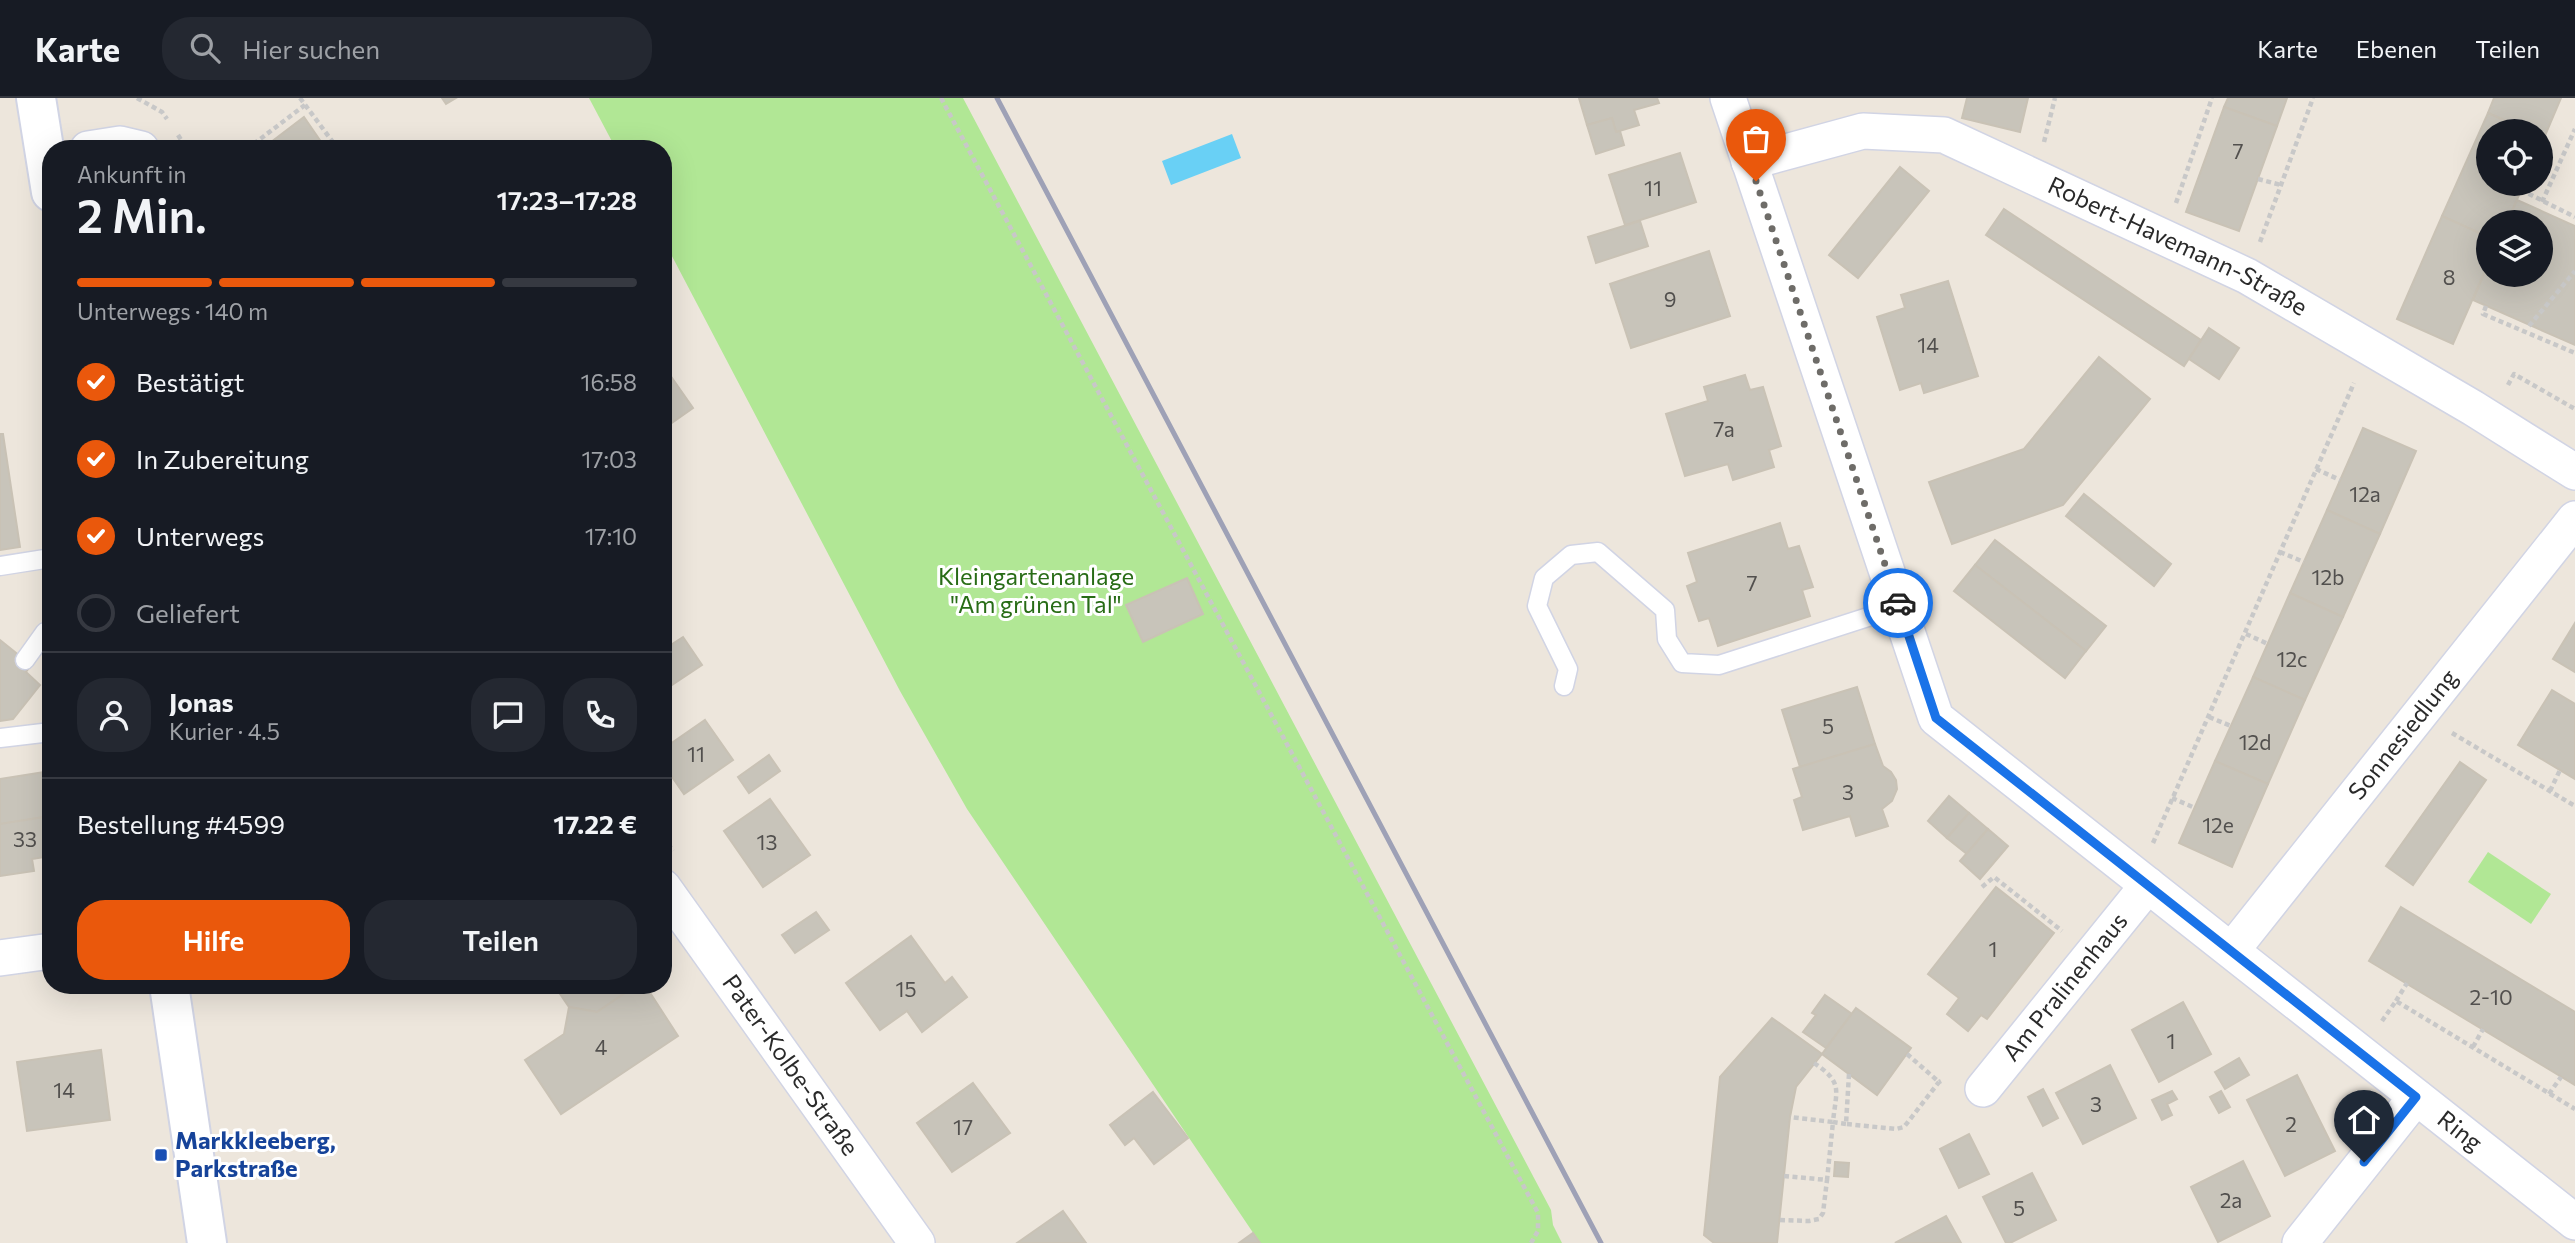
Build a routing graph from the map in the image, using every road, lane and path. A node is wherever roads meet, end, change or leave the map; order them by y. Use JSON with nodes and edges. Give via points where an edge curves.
{"nodes":[{"id":1,"x":36,"y":98,"type":"edge"},
{"id":2,"x":300,"y":98,"type":"edge"},
{"id":3,"x":942,"y":98,"type":"edge"},
{"id":4,"x":1728,"y":98,"type":"edge"},
{"id":5,"x":2212,"y":98,"type":"edge"},
{"id":6,"x":2312,"y":98,"type":"edge"},
{"id":7,"x":305,"y":105,"type":"junction"},
{"id":8,"x":2575,"y":129,"type":"edge"},
{"id":9,"x":177,"y":134,"type":"dead end"},
{"id":10,"x":45,"y":140,"type":"edge"},
{"id":11,"x":181,"y":140,"type":"edge"},
{"id":12,"x":259,"y":140,"type":"edge"},
{"id":13,"x":331,"y":140,"type":"edge"},
{"id":14,"x":1749,"y":162,"type":"junction"},
{"id":15,"x":2258,"y":179,"type":"dead end"},
{"id":16,"x":2281,"y":185,"type":"junction"},
{"id":17,"x":2532,"y":196,"type":"edge"},
{"id":18,"x":2542,"y":202,"type":"junction"},
{"id":19,"x":2575,"y":217,"type":"edge"},
{"id":20,"x":2164,"y":237,"type":"junction"},
{"id":21,"x":2575,"y":271,"type":"edge"},
{"id":22,"x":2247,"y":276,"type":"junction"},
{"id":23,"x":2486,"y":306,"type":"dead end"},
{"id":24,"x":2529,"y":326,"type":"dead end"},
{"id":25,"x":2370,"y":347,"type":"junction"},
{"id":26,"x":2575,"y":353,"type":"edge"},
{"id":27,"x":2316,"y":469,"type":"junction"},
{"id":28,"x":2575,"y":472,"type":"edge"},
{"id":29,"x":2340,"y":480,"type":"dead end"},
{"id":30,"x":2575,"y":519,"type":"edge"},
{"id":31,"x":2280,"y":552,"type":"junction"},
{"id":32,"x":42,"y":559,"type":"edge"},
{"id":33,"x":2304,"y":562,"type":"dead end"},
{"id":34,"x":0,"y":566,"type":"edge"},
{"id":35,"x":1899,"y":607,"type":"junction"},
{"id":36,"x":2246,"y":634,"type":"junction"},
{"id":37,"x":42,"y":636,"type":"edge"},
{"id":38,"x":2268,"y":644,"type":"dead end"},
{"id":39,"x":25,"y":660,"type":"dead end"},
{"id":40,"x":1564,"y":686,"type":"dead end"},
{"id":41,"x":2209,"y":717,"type":"junction"},
{"id":42,"x":2231,"y":726,"type":"dead end"},
{"id":43,"x":2446,"y":730,"type":"dead end"},
{"id":44,"x":42,"y":733,"type":"edge"},
{"id":45,"x":0,"y":738,"type":"edge"},
{"id":46,"x":2560,"y":769,"type":"dead end"},
{"id":47,"x":2550,"y":791,"type":"junction"},
{"id":48,"x":2172,"y":799,"type":"junction"},
{"id":49,"x":2575,"y":806,"type":"edge"},
{"id":50,"x":2194,"y":808,"type":"dead end"},
{"id":51,"x":2151,"y":849,"type":"dead end"},
{"id":52,"x":2148,"y":885,"type":"junction"},
{"id":53,"x":1982,"y":887,"type":"dead end"},
{"id":54,"x":672,"y":900,"type":"edge"},
{"id":55,"x":2065,"y":934,"type":"dead end"},
{"id":56,"x":2232,"y":950,"type":"junction"},
{"id":57,"x":42,"y":952,"type":"edge"},
{"id":58,"x":0,"y":958,"type":"edge"},
{"id":59,"x":2407,"y":984,"type":"dead end"},
{"id":60,"x":170,"y":994,"type":"edge"},
{"id":61,"x":2396,"y":1001,"type":"junction"},
{"id":62,"x":2377,"y":1028,"type":"dead end"},
{"id":63,"x":2483,"y":1029,"type":"dead end"},
{"id":64,"x":2473,"y":1047,"type":"junction"},
{"id":65,"x":1907,"y":1054,"type":"dead end"},
{"id":66,"x":1815,"y":1063,"type":"dead end"},
{"id":67,"x":1849,"y":1074,"type":"dead end"},
{"id":68,"x":2561,"y":1077,"type":"dead end"},
{"id":69,"x":1939,"y":1082,"type":"junction"},
{"id":70,"x":1983,"y":1090,"type":"joint"},
{"id":71,"x":2549,"y":1094,"type":"junction"},
{"id":72,"x":2416,"y":1097,"type":"junction"},
{"id":73,"x":2575,"y":1109,"type":"edge"},
{"id":74,"x":1790,"y":1117,"type":"dead end"},
{"id":75,"x":1833,"y":1122,"type":"junction"},
{"id":76,"x":1846,"y":1124,"type":"junction"},
{"id":77,"x":1784,"y":1176,"type":"dead end"},
{"id":78,"x":1827,"y":1180,"type":"junction"},
{"id":79,"x":1780,"y":1220,"type":"dead end"},
{"id":80,"x":2575,"y":1222,"type":"edge"},
{"id":81,"x":207,"y":1243,"type":"edge"},
{"id":82,"x":917,"y":1243,"type":"edge"},
{"id":83,"x":1531,"y":1243,"type":"edge"},
{"id":84,"x":2300,"y":1243,"type":"edge"}],
"edges":[{"from":1,"to":10,"type":"street"},
{"from":2,"to":7,"type":"path"},
{"from":3,"to":83,"type":"path","via":[[1538,1213],[1538,1231]]},
{"from":4,"to":14,"type":"street","name":"Ring"},
{"from":5,"to":20,"type":"path"},
{"from":6,"to":16,"type":"path"},
{"from":7,"to":12,"type":"path"},
{"from":7,"to":13,"type":"path"},
{"from":8,"to":18,"type":"path"},
{"from":9,"to":11,"type":"path"},
{"from":14,"to":20,"type":"street","name":"Robert-Havemann-Straße","via":[[1863,131],[1944,135]]},
{"from":14,"to":35,"type":"street","name":"Ring"},
{"from":15,"to":16,"type":"path"},
{"from":16,"to":22,"type":"path"},
{"from":17,"to":18,"type":"path"},
{"from":18,"to":19,"type":"path"},
{"from":20,"to":22,"type":"street","name":"Robert-Havemann-Straße"},
{"from":21,"to":24,"type":"path"},
{"from":22,"to":25,"type":"street","name":"Robert-Havemann-Straße"},
{"from":23,"to":26,"type":"path","via":[[2483,314]]},
{"from":25,"to":27,"type":"path"},
{"from":25,"to":28,"type":"street","name":"Robert-Havemann-Straße"},
{"from":27,"to":29,"type":"path"},
{"from":27,"to":31,"type":"path"},
{"from":30,"to":56,"type":"street","name":"Sonnesiedlung"},
{"from":31,"to":33,"type":"path"},
{"from":31,"to":36,"type":"path"},
{"from":32,"to":34,"type":"lane"},
{"from":35,"to":40,"type":"lane","via":[[1719,665],[1682,663],[1667,639],[1665,610],[1598,552],[1571,555],[1544,578],[1537,606],[1568,669]]},
{"from":35,"to":52,"type":"street","name":"Ring","via":[[1936,718]]},
{"from":36,"to":38,"type":"path"},
{"from":36,"to":41,"type":"path"},
{"from":37,"to":39,"type":"lane"},
{"from":41,"to":42,"type":"path"},
{"from":41,"to":48,"type":"path"},
{"from":43,"to":47,"type":"path"},
{"from":44,"to":45,"type":"lane"},
{"from":46,"to":47,"type":"path"},
{"from":47,"to":49,"type":"path"},
{"from":48,"to":50,"type":"path"},
{"from":48,"to":51,"type":"path"},
{"from":52,"to":56,"type":"street","name":"Ring"},
{"from":52,"to":70,"type":"street","name":"Am Pralinenhaus"},
{"from":53,"to":55,"type":"path","via":[[1994,877]]},
{"from":54,"to":82,"type":"street","name":"Pater-Kolbe-Straße"},
{"from":56,"to":72,"type":"street","name":"Ring"},
{"from":57,"to":58,"type":"street"},
{"from":59,"to":61,"type":"path"},
{"from":60,"to":81,"type":"street"},
{"from":61,"to":62,"type":"path"},
{"from":61,"to":64,"type":"path"},
{"from":63,"to":64,"type":"path"},
{"from":64,"to":71,"type":"path"},
{"from":65,"to":69,"type":"path"},
{"from":66,"to":75,"type":"path","via":[[1832,1075],[1836,1085]]},
{"from":67,"to":76,"type":"path"},
{"from":68,"to":71,"type":"path"},
{"from":69,"to":70,"type":"path","via":[[1960,1077]]},
{"from":69,"to":76,"type":"path","via":[[1904,1127]]},
{"from":71,"to":73,"type":"path"},
{"from":72,"to":80,"type":"street","name":"Ring"},
{"from":72,"to":84,"type":"street"},
{"from":74,"to":75,"type":"path"},
{"from":75,"to":76,"type":"path"},
{"from":75,"to":78,"type":"path"},
{"from":77,"to":78,"type":"path"},
{"from":78,"to":79,"type":"path","via":[[1819,1219]]}]}
